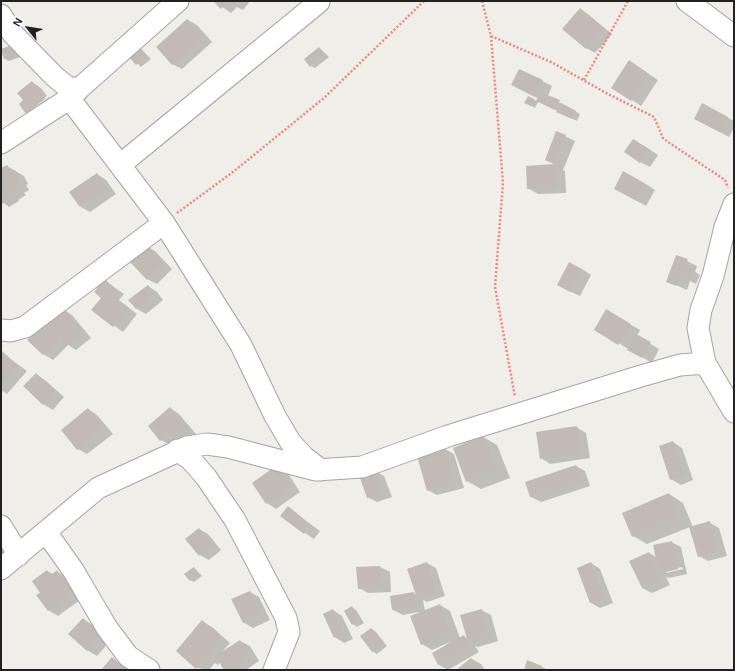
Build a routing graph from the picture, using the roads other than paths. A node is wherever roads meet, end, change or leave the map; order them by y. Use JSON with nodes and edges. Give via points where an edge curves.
{"nodes":[{"id":1,"x":178,"y":1,"type":"edge"},
{"id":2,"x":687,"y":1,"type":"edge"},
{"id":3,"x":319,"y":2,"type":"dead end"},
{"id":4,"x":1,"y":15,"type":"edge"},
{"id":5,"x":734,"y":36,"type":"edge"},
{"id":6,"x":74,"y":94,"type":"junction"},
{"id":7,"x":1,"y":143,"type":"edge"},
{"id":8,"x":120,"y":166,"type":"junction"},
{"id":9,"x":733,"y":198,"type":"edge"},
{"id":10,"x":164,"y":223,"type":"junction"},
{"id":11,"x":1,"y":330,"type":"edge"},
{"id":12,"x":705,"y":363,"type":"junction"},
{"id":13,"x":734,"y":412,"type":"edge"},
{"id":14,"x":177,"y":450,"type":"junction"},
{"id":15,"x":321,"y":470,"type":"junction"},
{"id":16,"x":1,"y":526,"type":"edge"},
{"id":17,"x":46,"y":532,"type":"junction"},
{"id":18,"x":19,"y":555,"type":"junction"},
{"id":19,"x":1,"y":569,"type":"edge"},
{"id":20,"x":149,"y":670,"type":"edge"},
{"id":21,"x":274,"y":670,"type":"edge"}],
"edges":[{"from":1,"to":6,"type":"street"},
{"from":2,"to":5,"type":"street"},
{"from":3,"to":8,"type":"street"},
{"from":4,"to":6,"type":"street","via":[[13,34]]},
{"from":6,"to":7,"type":"street"},
{"from":6,"to":8,"type":"street"},
{"from":8,"to":10,"type":"street"},
{"from":9,"to":12,"type":"street","via":[[713,276],[701,310],[698,328]]},
{"from":10,"to":11,"type":"street","via":[[26,327],[11,331]]},
{"from":10,"to":15,"type":"street","via":[[241,345],[291,443]]},
{"from":12,"to":13,"type":"street"},
{"from":12,"to":15,"type":"street","via":[[680,365],[518,413],[362,467]]},
{"from":14,"to":15,"type":"street","via":[[206,444],[228,447],[304,468]]},
{"from":14,"to":17,"type":"street","via":[[98,488]]},
{"from":14,"to":21,"type":"street","via":[[191,460],[206,478],[234,520],[286,618],[288,632]]},
{"from":16,"to":18,"type":"street"},
{"from":17,"to":18,"type":"street"},
{"from":17,"to":20,"type":"street","via":[[73,570],[107,628],[128,656]]},
{"from":18,"to":19,"type":"street"}]}
